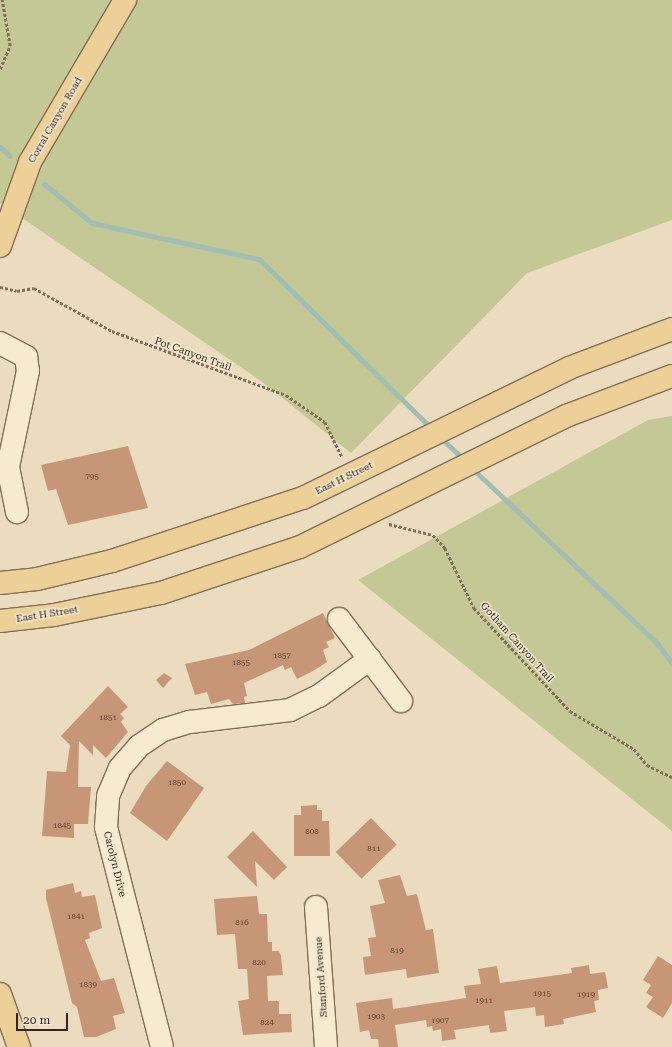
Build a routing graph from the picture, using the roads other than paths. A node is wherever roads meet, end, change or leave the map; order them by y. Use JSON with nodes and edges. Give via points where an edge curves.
{"nodes":[{"id":1,"x":125,"y":0,"type":"edge"},
{"id":2,"x":0,"y":246,"type":"edge"},
{"id":3,"x":672,"y":329,"type":"edge"},
{"id":4,"x":0,"y":343,"type":"edge"},
{"id":5,"x":672,"y":376,"type":"edge"},
{"id":6,"x":17,"y":512,"type":"dead end"},
{"id":7,"x":0,"y":583,"type":"edge"},
{"id":8,"x":339,"y":619,"type":"dead end"},
{"id":9,"x":0,"y":621,"type":"edge"},
{"id":10,"x":370,"y":659,"type":"junction"},
{"id":11,"x":401,"y":701,"type":"dead end"},
{"id":12,"x":316,"y":907,"type":"dead end"},
{"id":13,"x":0,"y":994,"type":"edge"},
{"id":14,"x":20,"y":1047,"type":"edge"},
{"id":15,"x":162,"y":1047,"type":"edge"},
{"id":16,"x":326,"y":1047,"type":"edge"}],
"edges":[{"from":1,"to":2,"type":"main road","name":"Corral Canyon Road","via":[[30,162]]},
{"from":3,"to":7,"type":"main road","name":"East H Street","via":[[569,368],[303,498],[112,561],[37,579]]},
{"from":4,"to":6,"type":"street","via":[[26,357],[28,371],[8,467]]},
{"from":5,"to":9,"type":"main road","name":"East H Street","via":[[566,416],[300,546],[161,593],[54,615]]},
{"from":8,"to":10,"type":"street"},
{"from":10,"to":11,"type":"street"},
{"from":10,"to":15,"type":"street","name":"Carolyn Drive","via":[[319,696],[290,710],[190,722],[163,730],[139,746],[120,768],[108,796],[106,827]]},
{"from":12,"to":16,"type":"street","name":"Stanford Avenue"},
{"from":13,"to":14,"type":"main road"}]}
